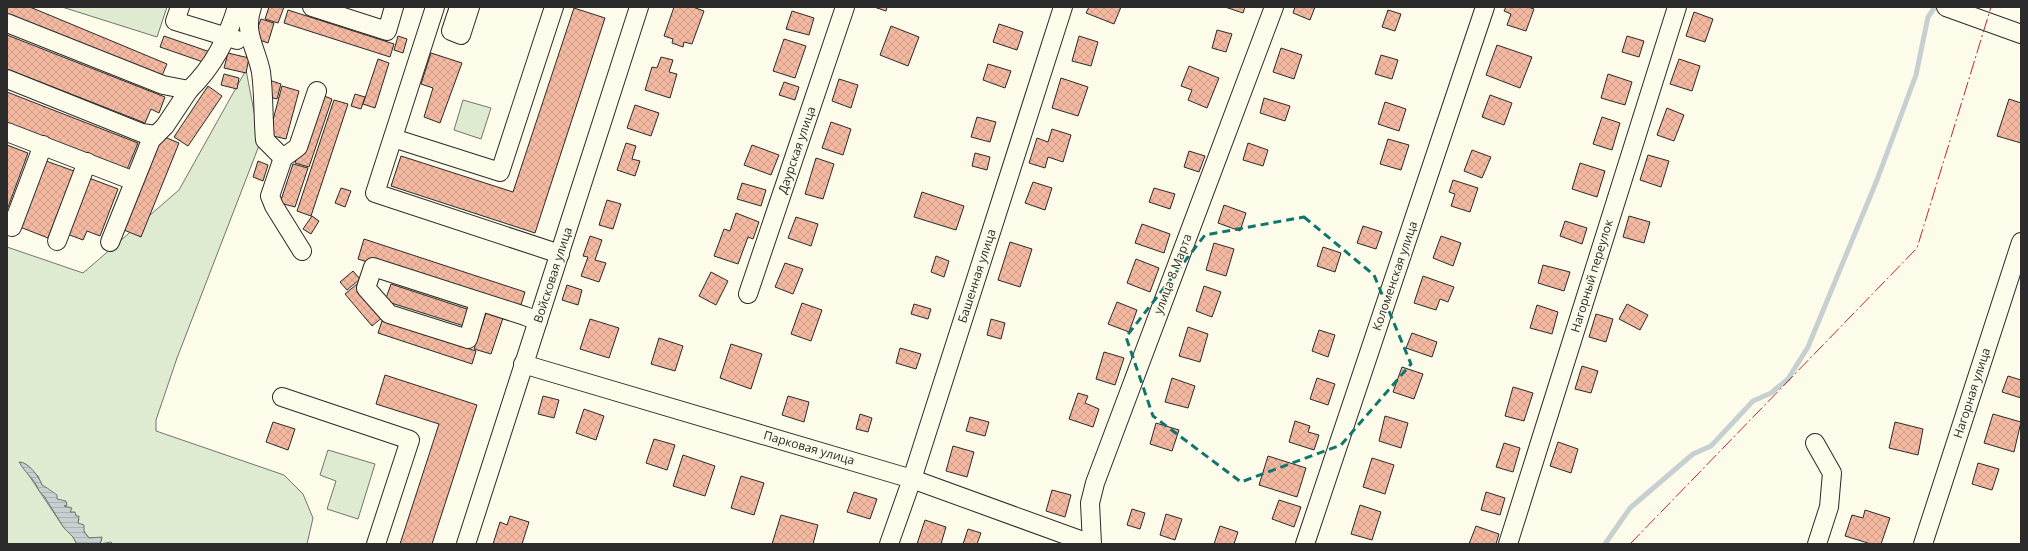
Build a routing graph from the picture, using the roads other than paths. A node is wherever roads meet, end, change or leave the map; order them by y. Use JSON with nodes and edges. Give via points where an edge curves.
{"nodes":[{"id":1,"x":180,"y":7,"type":"edge"},
{"id":2,"x":237,"y":7,"type":"edge"},
{"id":3,"x":252,"y":7,"type":"edge"},
{"id":4,"x":312,"y":7,"type":"edge"},
{"id":5,"x":394,"y":7,"type":"edge"},
{"id":6,"x":434,"y":7,"type":"edge"},
{"id":7,"x":458,"y":7,"type":"edge"},
{"id":8,"x":470,"y":7,"type":"edge"},
{"id":9,"x":554,"y":7,"type":"edge"},
{"id":10,"x":639,"y":7,"type":"edge"},
{"id":11,"x":845,"y":7,"type":"edge"},
{"id":12,"x":1063,"y":7,"type":"edge"},
{"id":13,"x":1274,"y":7,"type":"edge"},
{"id":14,"x":1485,"y":7,"type":"edge"},
{"id":15,"x":1676,"y":7,"type":"edge"},
{"id":16,"x":1946,"y":7,"type":"edge"},
{"id":17,"x":7,"y":23,"type":"edge"},
{"id":18,"x":2021,"y":34,"type":"edge"},
{"id":19,"x":226,"y":38,"type":"junction"},
{"id":20,"x":254,"y":43,"type":"junction"},
{"id":21,"x":7,"y":79,"type":"edge"},
{"id":22,"x":189,"y":90,"type":"junction"},
{"id":23,"x":317,"y":91,"type":"dead end"},
{"id":24,"x":7,"y":132,"type":"edge"},
{"id":25,"x":156,"y":135,"type":"junction"},
{"id":26,"x":393,"y":138,"type":"junction"},
{"id":27,"x":42,"y":145,"type":"junction"},
{"id":28,"x":283,"y":158,"type":"junction"},
{"id":29,"x":87,"y":162,"type":"junction"},
{"id":30,"x":134,"y":181,"type":"junction"},
{"id":31,"x":12,"y":227,"type":"dead end"},
{"id":32,"x":57,"y":241,"type":"dead end"},
{"id":33,"x":110,"y":242,"type":"dead end"},
{"id":34,"x":2021,"y":242,"type":"edge"},
{"id":35,"x":302,"y":251,"type":"dead end"},
{"id":36,"x":560,"y":254,"type":"junction"},
{"id":37,"x":748,"y":294,"type":"dead end"},
{"id":38,"x":479,"y":302,"type":"junction"},
{"id":39,"x":538,"y":321,"type":"junction"},
{"id":40,"x":523,"y":364,"type":"junction"},
{"id":41,"x":282,"y":398,"type":"dead end"},
{"id":42,"x":1815,"y":442,"type":"dead end"},
{"id":43,"x":912,"y":479,"type":"junction"},
{"id":44,"x":376,"y":544,"type":"edge"},
{"id":45,"x":466,"y":544,"type":"edge"},
{"id":46,"x":889,"y":544,"type":"edge"},
{"id":47,"x":1092,"y":544,"type":"edge"},
{"id":48,"x":1305,"y":544,"type":"edge"},
{"id":49,"x":1508,"y":544,"type":"edge"},
{"id":50,"x":1817,"y":544,"type":"edge"},
{"id":51,"x":1923,"y":544,"type":"edge"}],
"edges":[{"from":1,"to":19,"type":"street","via":[[175,21]]},
{"from":2,"to":19,"type":"street"},
{"from":3,"to":20,"type":"street","via":[[248,26]]},
{"from":4,"to":5,"type":"street","via":[[386,31]]},
{"from":6,"to":26,"type":"street"},
{"from":7,"to":8,"type":"street","via":[[451,31],[461,35]]},
{"from":9,"to":26,"type":"street","via":[[500,172]]},
{"from":10,"to":36,"type":"street","name":"Войсковая улица"},
{"from":11,"to":37,"type":"street","name":"Даурская улица"},
{"from":12,"to":43,"type":"street","name":"Башенная улица"},
{"from":13,"to":47,"type":"street","name":"улица 8 Марта","via":[[1095,483],[1090,503]]},
{"from":14,"to":48,"type":"street","name":"Коломенская улица"},
{"from":15,"to":49,"type":"street","name":"Нагорный переулок"},
{"from":16,"to":18,"type":"street"},
{"from":17,"to":22,"type":"street","via":[[163,85]]},
{"from":19,"to":20,"type":"street"},
{"from":19,"to":22,"type":"street","via":[[200,80]]},
{"from":20,"to":28,"type":"street","via":[[261,73],[265,140]]},
{"from":21,"to":25,"type":"street","via":[[142,132]]},
{"from":22,"to":25,"type":"street"},
{"from":23,"to":28,"type":"street","via":[[298,147]]},
{"from":24,"to":27,"type":"street"},
{"from":25,"to":30,"type":"street","via":[[151,140]]},
{"from":26,"to":36,"type":"street","via":[[375,193]]},
{"from":27,"to":29,"type":"street"},
{"from":27,"to":31,"type":"street"},
{"from":28,"to":35,"type":"street","via":[[270,196]]},
{"from":29,"to":30,"type":"street"},
{"from":29,"to":32,"type":"street"},
{"from":30,"to":33,"type":"street"},
{"from":34,"to":51,"type":"street","name":"Нагорная улица"},
{"from":36,"to":39,"type":"street","name":"Войсковая улица"},
{"from":38,"to":38,"type":"street","via":[[373,267],[366,288],[389,314],[468,339]]},
{"from":38,"to":39,"type":"street"},
{"from":39,"to":40,"type":"street","name":"Войсковая улица"},
{"from":40,"to":43,"type":"street","name":"Парковая улица"},
{"from":40,"to":45,"type":"street","name":"Войсковая улица"},
{"from":41,"to":44,"type":"street","via":[[410,440]]},
{"from":42,"to":50,"type":"street","via":[[1832,473],[1830,507]]},
{"from":43,"to":46,"type":"street","name":"Башенная улица"},
{"from":43,"to":47,"type":"street","name":"Парковая улица"}]}
